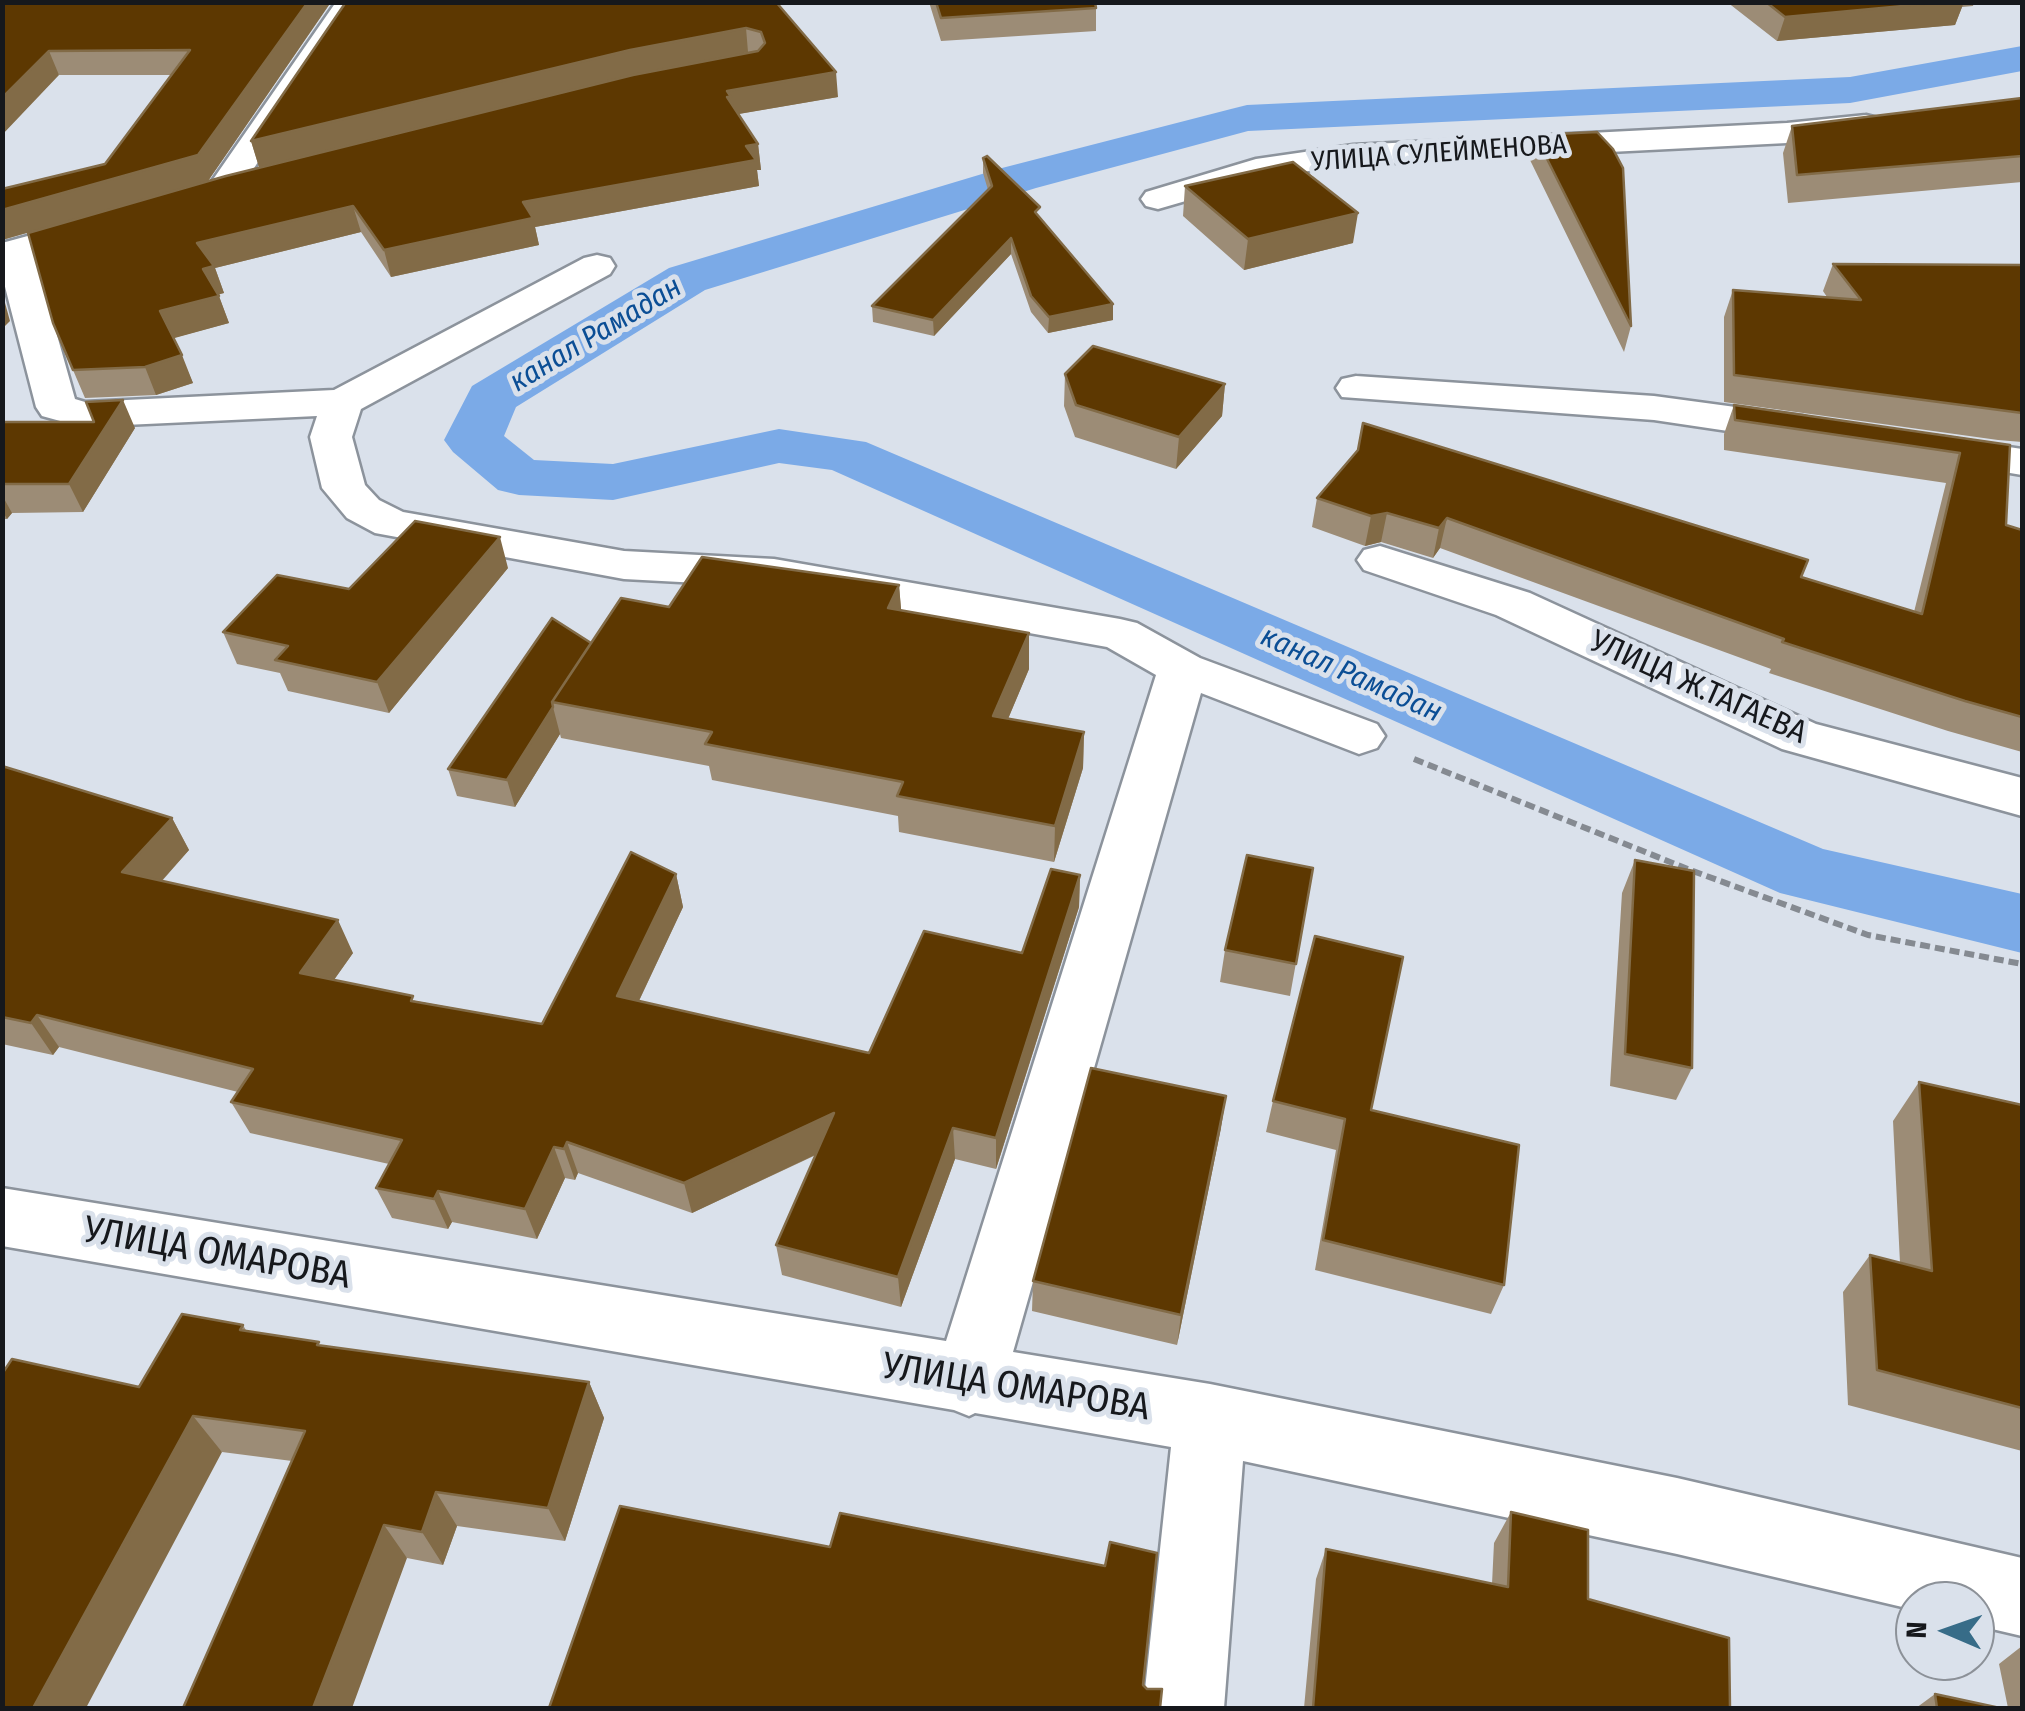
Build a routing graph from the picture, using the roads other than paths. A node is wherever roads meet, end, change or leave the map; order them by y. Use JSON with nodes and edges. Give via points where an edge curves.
{"nodes":[{"id":1,"x":351,"y":2,"type":"edge"},
{"id":2,"x":1897,"y":121,"type":"edge"},
{"id":3,"x":260,"y":182,"type":"edge"},
{"id":4,"x":222,"y":191,"type":"junction"},
{"id":5,"x":1158,"y":199,"type":"dead end"},
{"id":6,"x":184,"y":202,"type":"edge"},
{"id":7,"x":128,"y":219,"type":"edge"},
{"id":8,"x":9,"y":254,"type":"edge"},
{"id":9,"x":597,"y":266,"type":"dead end"},
{"id":10,"x":1356,"y":388,"type":"dead end"},
{"id":11,"x":342,"y":402,"type":"junction"},
{"id":12,"x":1845,"y":435,"type":"edge"},
{"id":13,"x":1904,"y":444,"type":"edge"},
{"id":14,"x":2022,"y":462,"type":"edge"},
{"id":15,"x":1380,"y":560,"type":"dead end"},
{"id":16,"x":1183,"y":669,"type":"junction"},
{"id":17,"x":1359,"y":736,"type":"road end"},
{"id":18,"x":2022,"y":797,"type":"edge"},
{"id":19,"x":2,"y":1217,"type":"edge"},
{"id":20,"x":969,"y":1382,"type":"junction"},
{"id":21,"x":1210,"y":1419,"type":"junction"},
{"id":22,"x":2022,"y":1597,"type":"edge"},
{"id":23,"x":1184,"y":1708,"type":"edge"}],
"edges":[{"from":1,"to":4,"type":"street"},
{"from":2,"to":5,"type":"street","name":"УЛИЦА СУЛЕЙМЕНОВА","via":[[1786,133],[1353,155],[1268,166]]},
{"from":3,"to":4,"type":"street"},
{"from":4,"to":6,"type":"street"},
{"from":7,"to":8,"type":"street"},
{"from":8,"to":11,"type":"street","via":[[57,407],[82,415]]},
{"from":9,"to":11,"type":"street"},
{"from":10,"to":12,"type":"street","via":[[1654,408]]},
{"from":11,"to":16,"type":"street","via":[[331,437],[344,488],[391,523],[624,565],[774,573],[926,598],[1120,634]]},
{"from":13,"to":14,"type":"street"},
{"from":15,"to":18,"type":"street","name":"УЛИЦА Ж.ТАГАЕВА","via":[[1513,604],[1800,737]]},
{"from":16,"to":17,"type":"street"},
{"from":16,"to":20,"type":"street"},
{"from":19,"to":20,"type":"street","name":"УЛИЦА ОМАРОВА"},
{"from":20,"to":21,"type":"street","name":"УЛИЦА ОМАРОВА"},
{"from":21,"to":22,"type":"street","name":"УЛИЦА ОМАРОВА","via":[[1677,1516]]},
{"from":21,"to":23,"type":"street"}]}
